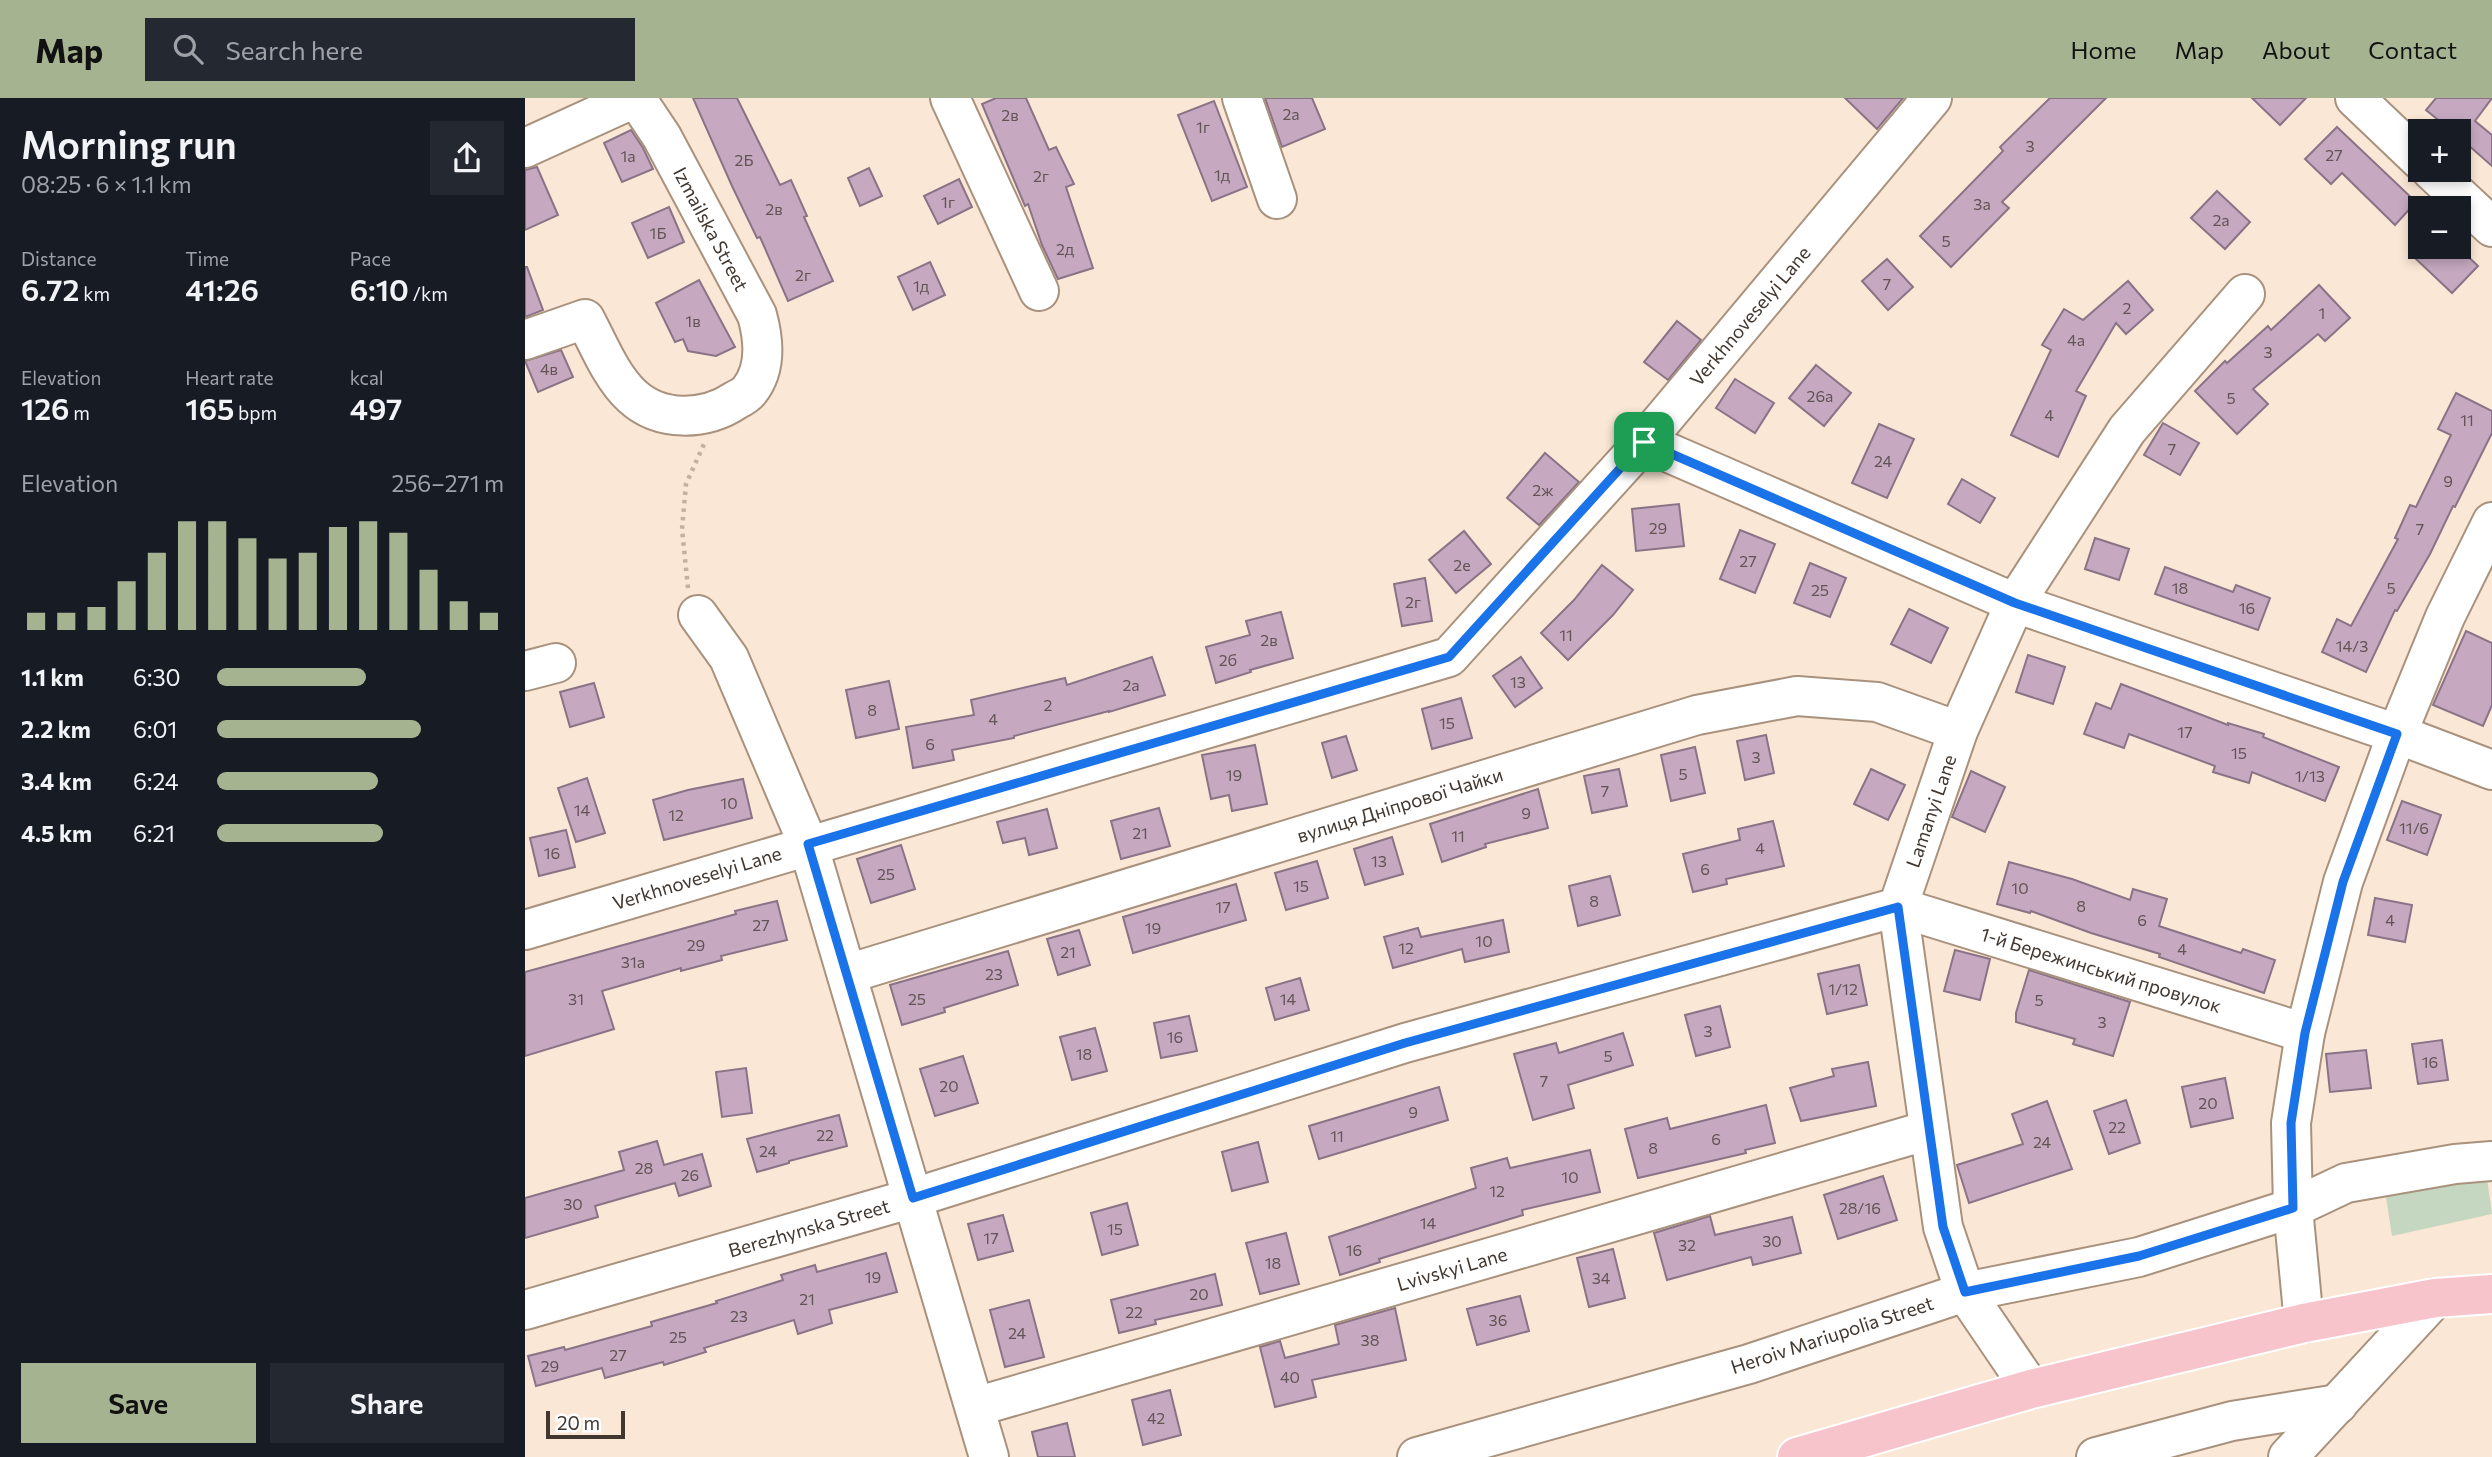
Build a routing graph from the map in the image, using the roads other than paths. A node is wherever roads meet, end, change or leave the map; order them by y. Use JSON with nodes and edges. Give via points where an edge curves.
{"nodes":[{"id":1,"x":636,"y":98,"type":"edge"},
{"id":2,"x":950,"y":98,"type":"edge"},
{"id":3,"x":1242,"y":98,"type":"edge"},
{"id":4,"x":1932,"y":98,"type":"edge"},
{"id":5,"x":2355,"y":98,"type":"edge"},
{"id":6,"x":525,"y":148,"type":"edge"},
{"id":7,"x":2408,"y":149,"type":"edge"},
{"id":8,"x":2444,"y":182,"type":"edge"},
{"id":9,"x":1277,"y":199,"type":"dead end"},
{"id":10,"x":2492,"y":227,"type":"edge"},
{"id":11,"x":1039,"y":291,"type":"dead end"},
{"id":12,"x":2245,"y":294,"type":"dead end"},
{"id":13,"x":525,"y":340,"type":"edge"},
{"id":14,"x":1644,"y":442,"type":"junction"},
{"id":15,"x":2492,"y":523,"type":"edge"},
{"id":16,"x":2015,"y":603,"type":"junction"},
{"id":17,"x":698,"y":615,"type":"road end"},
{"id":18,"x":1958,"y":731,"type":"junction"},
{"id":19,"x":2397,"y":734,"type":"junction"},
{"id":20,"x":2492,"y":770,"type":"edge"},
{"id":21,"x":808,"y":844,"type":"junction"},
{"id":22,"x":1898,"y":907,"type":"junction"},
{"id":23,"x":525,"y":930,"type":"edge"},
{"id":24,"x":846,"y":974,"type":"junction"},
{"id":25,"x":2305,"y":1033,"type":"junction"},
{"id":26,"x":1929,"y":1130,"type":"junction"},
{"id":27,"x":2492,"y":1161,"type":"edge"},
{"id":28,"x":913,"y":1198,"type":"junction"},
{"id":29,"x":2293,"y":1208,"type":"junction"},
{"id":30,"x":1965,"y":1292,"type":"junction"},
{"id":31,"x":2492,"y":1294,"type":"edge"},
{"id":32,"x":2435,"y":1298,"type":"junction"},
{"id":33,"x":525,"y":1310,"type":"edge"},
{"id":34,"x":2304,"y":1323,"type":"junction"},
{"id":35,"x":2031,"y":1389,"type":"junction"},
{"id":36,"x":2337,"y":1404,"type":"junction"},
{"id":37,"x":975,"y":1407,"type":"junction"},
{"id":38,"x":989,"y":1457,"type":"edge"},
{"id":39,"x":1417,"y":1457,"type":"edge"},
{"id":40,"x":1797,"y":1457,"type":"edge"},
{"id":41,"x":2096,"y":1457,"type":"edge"},
{"id":42,"x":2288,"y":1457,"type":"edge"}],
"edges":[{"from":1,"to":6,"type":"street"},
{"from":1,"to":13,"type":"street","name":"Izmailska Street","via":[[662,137],[757,315],[764,340],[761,368],[749,392],[726,407],[677,416],[652,410],[632,396],[585,319]]},
{"from":2,"to":11,"type":"street"},
{"from":3,"to":9,"type":"street"},
{"from":4,"to":14,"type":"street","name":"Verkhnoveselyi Lane"},
{"from":5,"to":7,"type":"street"},
{"from":8,"to":10,"type":"street"},
{"from":12,"to":16,"type":"street","name":"Lamanyi Lane","via":[[2127,430]]},
{"from":14,"to":16,"type":"street"},
{"from":14,"to":21,"type":"street","name":"Verkhnoveselyi Lane","via":[[1449,657]]},
{"from":15,"to":19,"type":"street","via":[[2445,617]]},
{"from":16,"to":18,"type":"street","name":"Lamanyi Lane"},
{"from":16,"to":19,"type":"street"},
{"from":17,"to":21,"type":"street","via":[[729,658]]},
{"from":18,"to":22,"type":"street","name":"Lamanyi Lane"},
{"from":18,"to":24,"type":"street","name":"вулиця Дніпрової Чайки","via":[[1877,702],[1797,696],[1697,715]]},
{"from":19,"to":20,"type":"street"},
{"from":19,"to":25,"type":"street","via":[[2343,882]]},
{"from":21,"to":23,"type":"street","name":"Verkhnoveselyi Lane"},
{"from":21,"to":24,"type":"street"},
{"from":22,"to":25,"type":"street","name":"1-й Бережинський провулок"},
{"from":22,"to":26,"type":"street","name":"Lamanyi Lane"},
{"from":22,"to":28,"type":"street","name":"Berezhynska Street","via":[[1405,1043]]},
{"from":24,"to":28,"type":"street"},
{"from":25,"to":29,"type":"street","via":[[2291,1123]]},
{"from":26,"to":30,"type":"street","name":"Lamanyi Lane","via":[[1943,1227]]},
{"from":26,"to":37,"type":"street","name":"Lvivskyi Lane"},
{"from":27,"to":29,"type":"street","name":"Heroiv Mariupolia Street","via":[[2347,1183]]},
{"from":28,"to":33,"type":"street","name":"Berezhynska Street"},
{"from":28,"to":37,"type":"street"},
{"from":29,"to":30,"type":"street","name":"Heroiv Mariupolia Street","via":[[2139,1256]]},
{"from":29,"to":34,"type":"street"},
{"from":30,"to":35,"type":"street","name":"Lamanyi Lane"},
{"from":30,"to":39,"type":"street","name":"Heroiv Mariupolia Street","via":[[1749,1364]]},
{"from":31,"to":32,"type":"main road"},
{"from":32,"to":34,"type":"main road"},
{"from":32,"to":36,"type":"street"},
{"from":34,"to":35,"type":"main road"},
{"from":35,"to":40,"type":"main road"},
{"from":36,"to":41,"type":"street","via":[[2232,1421]]},
{"from":36,"to":42,"type":"street"},
{"from":37,"to":38,"type":"street"}]}
